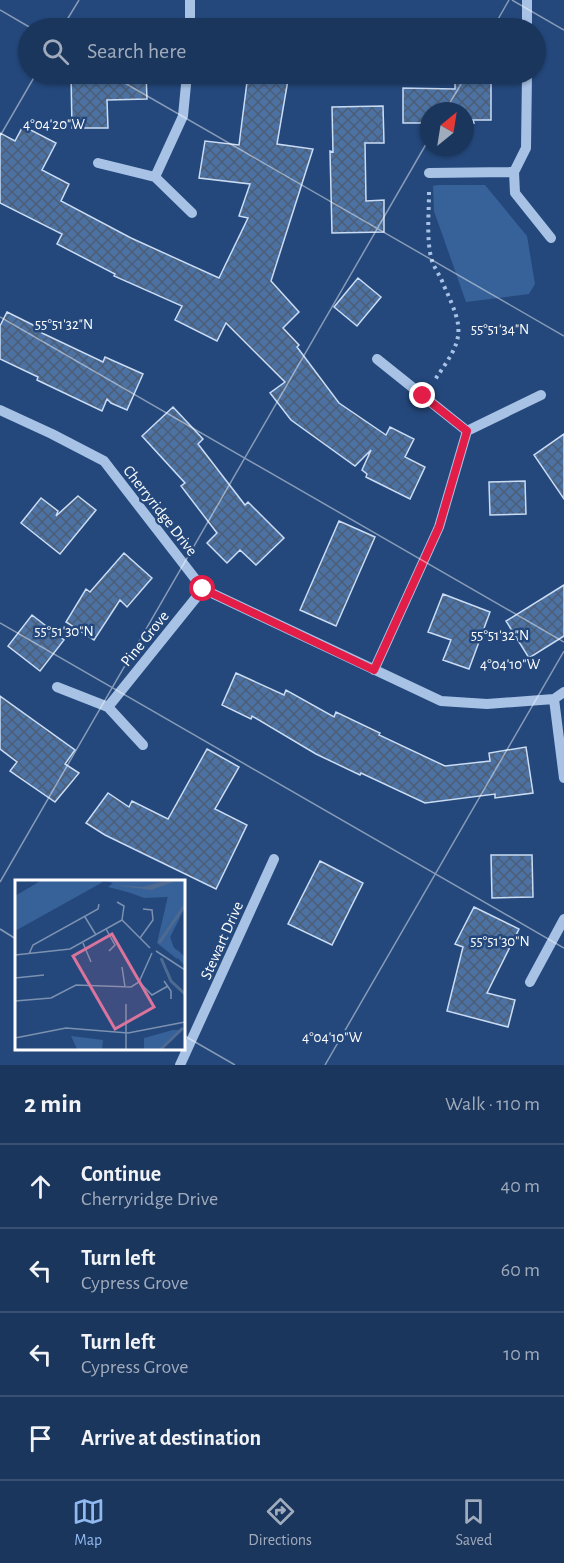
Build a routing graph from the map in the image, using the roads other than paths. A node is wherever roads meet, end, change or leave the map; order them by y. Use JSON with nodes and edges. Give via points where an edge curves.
{"nodes":[{"id":1,"x":190,"y":0,"type":"edge"},
{"id":2,"x":527,"y":0,"type":"edge"},
{"id":3,"x":190,"y":18,"type":"edge"},
{"id":4,"x":527,"y":18,"type":"edge"},
{"id":5,"x":186,"y":84,"type":"edge"},
{"id":6,"x":527,"y":84,"type":"edge"},
{"id":7,"x":98,"y":163,"type":"dead end"},
{"id":8,"x":514,"y":172,"type":"junction"},
{"id":9,"x":429,"y":173,"type":"road end"},
{"id":10,"x":155,"y":177,"type":"junction"},
{"id":11,"x":192,"y":213,"type":"dead end"},
{"id":12,"x":551,"y":238,"type":"dead end"},
{"id":13,"x":377,"y":359,"type":"dead end"},
{"id":14,"x":541,"y":395,"type":"dead end"},
{"id":15,"x":0,"y":410,"type":"edge"},
{"id":16,"x":467,"y":431,"type":"junction"},
{"id":17,"x":203,"y":589,"type":"junction"},
{"id":18,"x":374,"y":670,"type":"junction"},
{"id":19,"x":57,"y":687,"type":"dead end"},
{"id":20,"x":564,"y":692,"type":"edge"},
{"id":21,"x":554,"y":699,"type":"junction"},
{"id":22,"x":108,"y":706,"type":"junction"},
{"id":23,"x":143,"y":745,"type":"dead end"},
{"id":24,"x":564,"y":778,"type":"edge"},
{"id":25,"x":274,"y":859,"type":"dead end"},
{"id":26,"x":564,"y":920,"type":"edge"},
{"id":27,"x":530,"y":982,"type":"dead end"},
{"id":28,"x":180,"y":1065,"type":"edge"}],
"edges":[{"from":1,"to":3,"type":"street"},
{"from":2,"to":4,"type":"street"},
{"from":5,"to":10,"type":"street","via":[[183,116]]},
{"from":6,"to":8,"type":"street","via":[[526,148]]},
{"from":7,"to":10,"type":"street"},
{"from":8,"to":9,"type":"street"},
{"from":8,"to":12,"type":"street","via":[[515,193]]},
{"from":10,"to":11,"type":"street"},
{"from":13,"to":16,"type":"street"},
{"from":14,"to":16,"type":"street"},
{"from":15,"to":17,"type":"street","name":"Cherryridge Drive","via":[[104,461]]},
{"from":16,"to":18,"type":"street","via":[[439,527]]},
{"from":17,"to":18,"type":"street","name":"Cherryridge Drive"},
{"from":17,"to":22,"type":"street","name":"Pine Grove"},
{"from":18,"to":21,"type":"street","name":"Cherryridge Drive","via":[[441,701],[487,704]]},
{"from":19,"to":22,"type":"street"},
{"from":20,"to":21,"type":"street"},
{"from":21,"to":24,"type":"street"},
{"from":22,"to":23,"type":"street"},
{"from":25,"to":28,"type":"street","name":"Stewart Drive"},
{"from":26,"to":27,"type":"street"}]}
